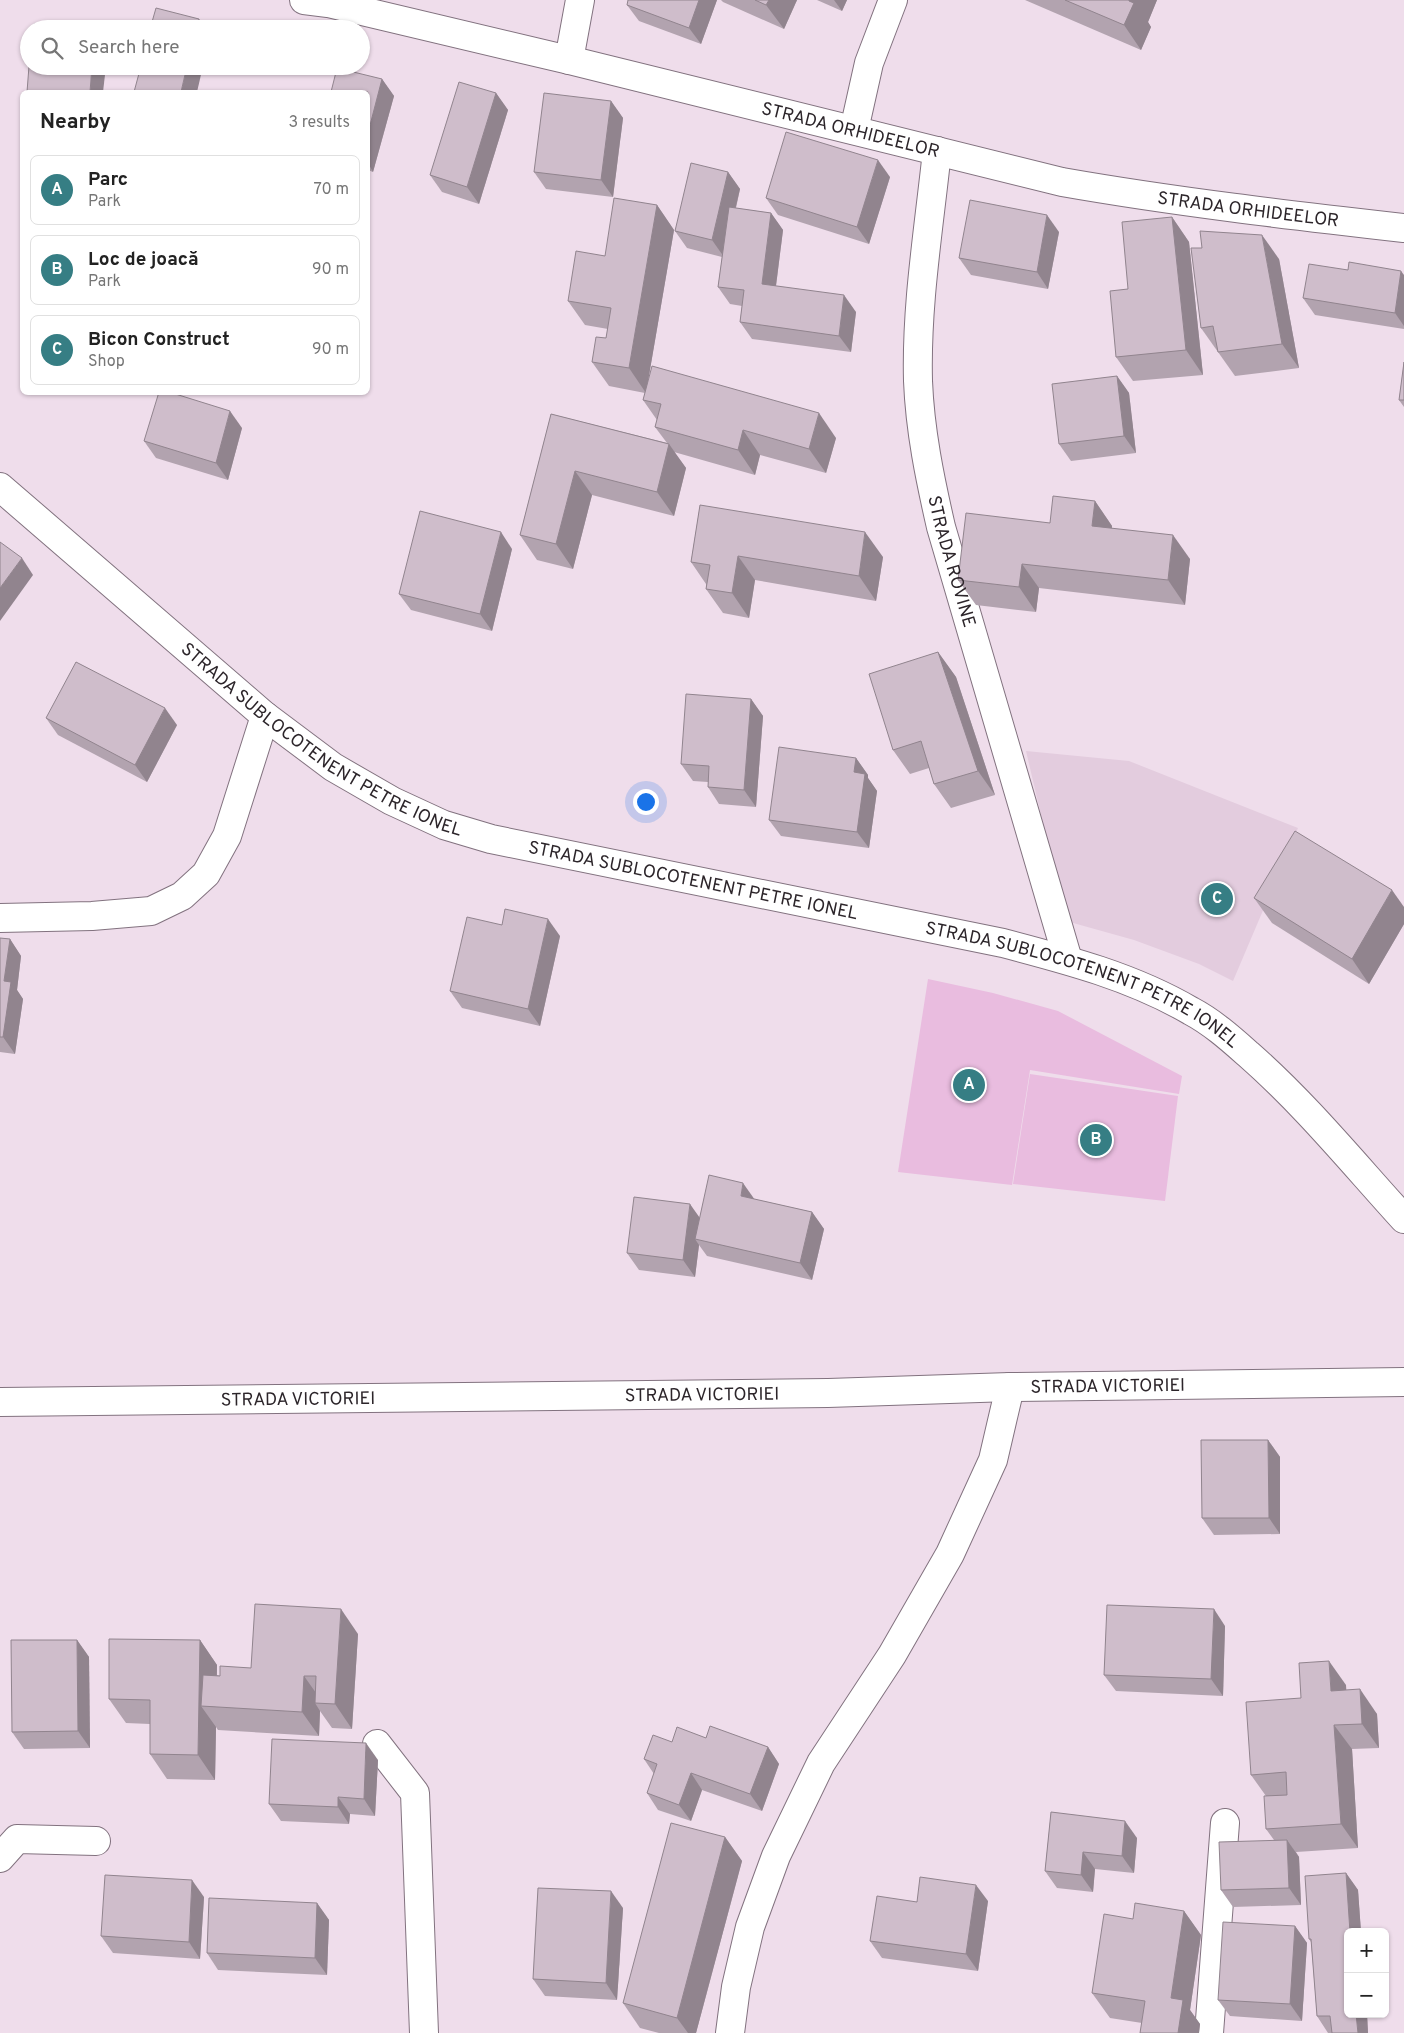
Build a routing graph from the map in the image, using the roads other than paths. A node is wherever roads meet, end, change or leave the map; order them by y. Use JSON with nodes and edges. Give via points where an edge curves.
{"nodes":[{"id":1,"x":304,"y":0,"type":"edge"},
{"id":2,"x":580,"y":0,"type":"edge"},
{"id":3,"x":893,"y":0,"type":"edge"},
{"id":4,"x":569,"y":60,"type":"junction"},
{"id":5,"x":854,"y":130,"type":"junction"},
{"id":6,"x":937,"y":151,"type":"junction"},
{"id":7,"x":1404,"y":228,"type":"edge"},
{"id":8,"x":0,"y":487,"type":"edge"},
{"id":9,"x":265,"y":716,"type":"junction"},
{"id":10,"x":0,"y":918,"type":"edge"},
{"id":11,"x":1068,"y":960,"type":"junction"},
{"id":12,"x":1404,"y":1219,"type":"edge"},
{"id":13,"x":1404,"y":1382,"type":"edge"},
{"id":14,"x":1010,"y":1387,"type":"junction"},
{"id":15,"x":0,"y":1402,"type":"edge"},
{"id":16,"x":378,"y":1744,"type":"dead end"},
{"id":17,"x":1225,"y":1822,"type":"dead end"},
{"id":18,"x":96,"y":1841,"type":"dead end"},
{"id":19,"x":0,"y":1858,"type":"edge"},
{"id":20,"x":424,"y":2033,"type":"edge"},
{"id":21,"x":730,"y":2033,"type":"edge"},
{"id":22,"x":1209,"y":2033,"type":"edge"}],
"edges":[{"from":1,"to":4,"type":"street","name":"STRADA ORHIDEELOR"},
{"from":2,"to":4,"type":"street"},
{"from":3,"to":5,"type":"street","via":[[869,63]]},
{"from":4,"to":5,"type":"street","name":"STRADA ORHIDEELOR"},
{"from":5,"to":6,"type":"street","name":"STRADA ORHIDEELOR"},
{"from":6,"to":7,"type":"street","name":"STRADA ORHIDEELOR","via":[[1062,182],[1138,195]]},
{"from":6,"to":11,"type":"street","name":"STRADA ROVINE","via":[[919,308],[918,382],[925,455],[941,527]]},
{"from":8,"to":9,"type":"street","name":"STRADA SUBLOCOTENENT PETRE IONEL"},
{"from":9,"to":10,"type":"street","via":[[227,836],[206,874],[182,896],[151,911]]},
{"from":9,"to":11,"type":"street","name":"STRADA SUBLOCOTENENT PETRE IONEL","via":[[333,767],[392,801],[444,825],[491,839],[1003,942]]},
{"from":11,"to":12,"type":"street","name":"STRADA SUBLOCOTENENT PETRE IONEL","via":[[1149,989],[1193,1011],[1233,1041],[1273,1076]]},
{"from":13,"to":14,"type":"street","name":"STRADA VICTORIEI"},
{"from":14,"to":15,"type":"street","name":"STRADA VICTORIEI","via":[[828,1393]]},
{"from":14,"to":21,"type":"street","via":[[992,1460],[950,1554],[892,1655],[821,1763],[776,1856],[750,1927],[736,1987]]},
{"from":16,"to":20,"type":"street","via":[[415,1793]]},
{"from":17,"to":22,"type":"street"},
{"from":18,"to":19,"type":"street","via":[[17,1839]]}]}
